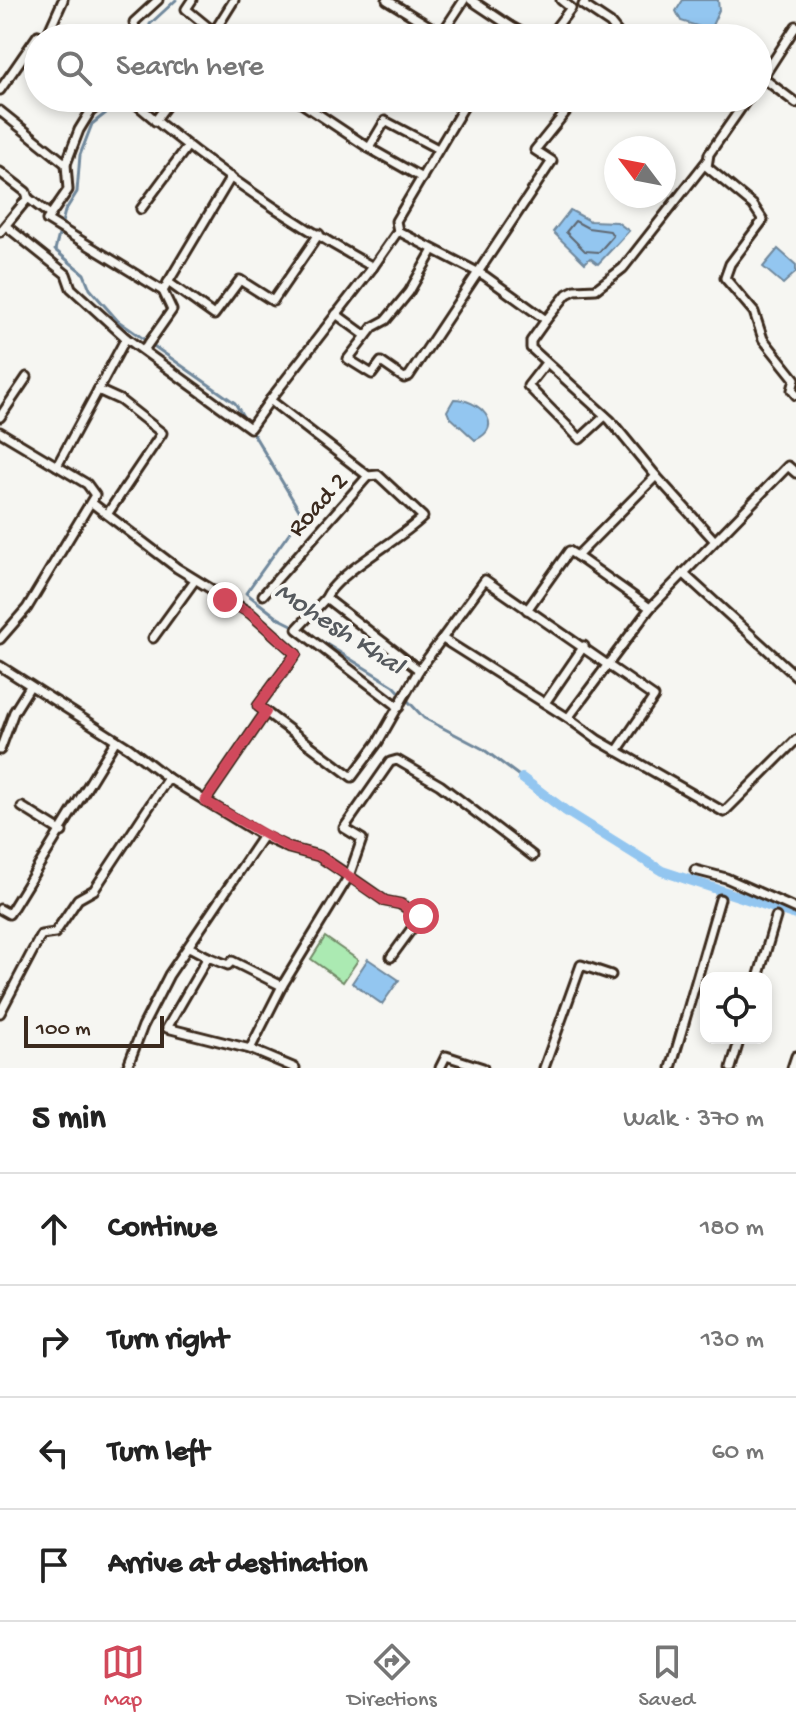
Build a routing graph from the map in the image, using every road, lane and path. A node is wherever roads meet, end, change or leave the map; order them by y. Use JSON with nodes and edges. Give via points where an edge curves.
{"nodes":[{"id":1,"x":63,"y":0,"type":"edge"},
{"id":2,"x":146,"y":0,"type":"edge"},
{"id":3,"x":158,"y":0,"type":"edge"},
{"id":4,"x":192,"y":0,"type":"edge"},
{"id":5,"x":234,"y":0,"type":"edge"},
{"id":6,"x":387,"y":0,"type":"edge"},
{"id":7,"x":464,"y":0,"type":"edge"},
{"id":8,"x":471,"y":0,"type":"edge"},
{"id":9,"x":561,"y":0,"type":"edge"},
{"id":10,"x":586,"y":0,"type":"edge"},
{"id":11,"x":146,"y":9,"type":"junction"},
{"id":12,"x":54,"y":24,"type":"edge"},
{"id":13,"x":134,"y":24,"type":"edge"},
{"id":14,"x":204,"y":24,"type":"edge"},
{"id":15,"x":219,"y":24,"type":"edge"},
{"id":16,"x":423,"y":24,"type":"edge"},
{"id":17,"x":449,"y":24,"type":"edge"},
{"id":18,"x":507,"y":24,"type":"edge"},
{"id":19,"x":559,"y":24,"type":"edge"},
{"id":20,"x":611,"y":24,"type":"edge"},
{"id":21,"x":796,"y":26,"type":"edge"},
{"id":22,"x":24,"y":55,"type":"edge"},
{"id":23,"x":772,"y":64,"type":"edge"},
{"id":24,"x":772,"y":89,"type":"edge"},
{"id":25,"x":0,"y":90,"type":"edge"},
{"id":26,"x":796,"y":103,"type":"edge"},
{"id":27,"x":0,"y":111,"type":"edge"},
{"id":28,"x":90,"y":112,"type":"edge"},
{"id":29,"x":145,"y":112,"type":"edge"},
{"id":30,"x":162,"y":112,"type":"edge"},
{"id":31,"x":315,"y":112,"type":"edge"},
{"id":32,"x":460,"y":112,"type":"edge"},
{"id":33,"x":566,"y":112,"type":"edge"},
{"id":34,"x":739,"y":112,"type":"edge"},
{"id":35,"x":155,"y":121,"type":"junction"},
{"id":36,"x":187,"y":147,"type":"junction"},
{"id":37,"x":369,"y":148,"type":"junction"},
{"id":38,"x":438,"y":149,"type":"junction"},
{"id":39,"x":707,"y":161,"type":"junction"},
{"id":40,"x":66,"y":164,"type":"junction"},
{"id":41,"x":0,"y":172,"type":"edge"},
{"id":42,"x":231,"y":177,"type":"junction"},
{"id":43,"x":422,"y":178,"type":"junction"},
{"id":44,"x":28,"y":198,"type":"junction"},
{"id":45,"x":141,"y":209,"type":"dead end"},
{"id":46,"x":49,"y":214,"type":"junction"},
{"id":47,"x":3,"y":229,"type":"edge"},
{"id":48,"x":398,"y":231,"type":"junction"},
{"id":49,"x":319,"y":234,"type":"junction"},
{"id":50,"x":433,"y":250,"type":"junction"},
{"id":51,"x":373,"y":267,"type":"junction"},
{"id":52,"x":479,"y":273,"type":"junction"},
{"id":53,"x":168,"y":282,"type":"junction"},
{"id":54,"x":163,"y":291,"type":"junction"},
{"id":55,"x":336,"y":314,"type":"junction"},
{"id":56,"x":546,"y":320,"type":"junction"},
{"id":57,"x":366,"y":336,"type":"junction"},
{"id":58,"x":126,"y":338,"type":"junction"},
{"id":59,"x":144,"y":350,"type":"junction"},
{"id":60,"x":546,"y":363,"type":"junction"},
{"id":61,"x":27,"y":377,"type":"dead end"},
{"id":62,"x":98,"y":390,"type":"junction"},
{"id":63,"x":796,"y":395,"type":"edge"},
{"id":64,"x":270,"y":400,"type":"junction"},
{"id":65,"x":605,"y":416,"type":"junction"},
{"id":66,"x":0,"y":417,"type":"edge"},
{"id":67,"x":0,"y":432,"type":"edge"},
{"id":68,"x":57,"y":466,"type":"junction"},
{"id":69,"x":796,"y":473,"type":"edge"},
{"id":70,"x":368,"y":476,"type":"junction"},
{"id":71,"x":656,"y":476,"type":"junction"},
{"id":72,"x":92,"y":503,"type":"junction"},
{"id":73,"x":108,"y":513,"type":"junction"},
{"id":74,"x":714,"y":540,"type":"junction"},
{"id":75,"x":577,"y":556,"type":"junction"},
{"id":76,"x":683,"y":573,"type":"junction"},
{"id":77,"x":195,"y":580,"type":"junction"},
{"id":78,"x":263,"y":595,"type":"dead end"},
{"id":79,"x":326,"y":598,"type":"junction"},
{"id":80,"x":650,"y":608,"type":"junction"},
{"id":81,"x":527,"y":610,"type":"junction"},
{"id":82,"x":153,"y":638,"type":"dead end"},
{"id":83,"x":0,"y":639,"type":"edge"},
{"id":84,"x":443,"y":639,"type":"junction"},
{"id":85,"x":584,"y":646,"type":"junction"},
{"id":86,"x":607,"y":664,"type":"junction"},
{"id":87,"x":0,"y":666,"type":"edge"},
{"id":88,"x":419,"y":670,"type":"junction"},
{"id":89,"x":796,"y":676,"type":"edge"},
{"id":90,"x":29,"y":688,"type":"junction"},
{"id":91,"x":545,"y":703,"type":"junction"},
{"id":92,"x":399,"y":707,"type":"junction"},
{"id":93,"x":266,"y":712,"type":"junction"},
{"id":94,"x":568,"y":718,"type":"junction"},
{"id":95,"x":116,"y":740,"type":"junction"},
{"id":96,"x":796,"y":740,"type":"edge"},
{"id":97,"x":0,"y":750,"type":"edge"},
{"id":98,"x":617,"y":751,"type":"junction"},
{"id":99,"x":168,"y":778,"type":"junction"},
{"id":100,"x":205,"y":801,"type":"junction"},
{"id":101,"x":22,"y":807,"type":"dead end"},
{"id":102,"x":62,"y":832,"type":"junction"},
{"id":103,"x":263,"y":836,"type":"junction"},
{"id":104,"x":533,"y":856,"type":"dead end"},
{"id":105,"x":695,"y":870,"type":"dead end"},
{"id":106,"x":349,"y":876,"type":"junction"},
{"id":107,"x":720,"y":899,"type":"dead end"},
{"id":108,"x":0,"y":909,"type":"edge"},
{"id":109,"x":796,"y":909,"type":"edge"},
{"id":110,"x":776,"y":917,"type":"dead end"},
{"id":111,"x":189,"y":947,"type":"junction"},
{"id":112,"x":208,"y":957,"type":"junction"},
{"id":113,"x":391,"y":957,"type":"dead end"},
{"id":114,"x":760,"y":972,"type":"edge"},
{"id":115,"x":611,"y":975,"type":"dead end"},
{"id":116,"x":282,"y":986,"type":"junction"},
{"id":117,"x":0,"y":1013,"type":"edge"},
{"id":118,"x":738,"y":1044,"type":"edge"},
{"id":119,"x":250,"y":1049,"type":"junction"},
{"id":120,"x":796,"y":1056,"type":"edge"},
{"id":121,"x":127,"y":1068,"type":"edge"},
{"id":122,"x":295,"y":1068,"type":"edge"},
{"id":123,"x":440,"y":1068,"type":"edge"},
{"id":124,"x":483,"y":1068,"type":"edge"},
{"id":125,"x":544,"y":1068,"type":"edge"},
{"id":126,"x":671,"y":1068,"type":"edge"},
{"id":127,"x":731,"y":1068,"type":"edge"},
{"id":128,"x":792,"y":1068,"type":"edge"}],
"edges":[{"from":1,"to":12,"type":"street"},
{"from":2,"to":11,"type":"street"},
{"from":3,"to":11,"type":"street"},
{"from":4,"to":14,"type":"street","via":[[186,9]]},
{"from":5,"to":15,"type":"street"},
{"from":6,"to":16,"type":"street"},
{"from":7,"to":17,"type":"street"},
{"from":8,"to":18,"type":"street"},
{"from":9,"to":19,"type":"street","via":[[571,8]]},
{"from":10,"to":20,"type":"street","via":[[583,5]]},
{"from":11,"to":13,"type":"street"},
{"from":21,"to":23,"type":"street"},
{"from":22,"to":25,"type":"street"},
{"from":24,"to":26,"type":"street"},
{"from":27,"to":40,"type":"street"},
{"from":28,"to":40,"type":"street"},
{"from":29,"to":35,"type":"street"},
{"from":30,"to":35,"type":"street"},
{"from":31,"to":37,"type":"street"},
{"from":32,"to":38,"type":"street"},
{"from":33,"to":52,"type":"street","via":[[535,150],[552,161]]},
{"from":34,"to":39,"type":"street"},
{"from":35,"to":36,"type":"street"},
{"from":36,"to":42,"type":"street"},
{"from":36,"to":45,"type":"street"},
{"from":37,"to":38,"type":"street","via":[[385,121]]},
{"from":37,"to":43,"type":"street"},
{"from":38,"to":43,"type":"street"},
{"from":39,"to":56,"type":"street","via":[[623,268],[596,289],[567,294]]},
{"from":39,"to":63,"type":"street","via":[[712,173],[753,205],[763,220],[725,278],[754,312],[763,339],[795,379]]},
{"from":40,"to":46,"type":"street","via":[[68,190]]},
{"from":41,"to":44,"type":"street"},
{"from":42,"to":49,"type":"street","via":[[259,200]]},
{"from":42,"to":53,"type":"street"},
{"from":43,"to":48,"type":"street","via":[[396,221]]},
{"from":44,"to":46,"type":"street"},
{"from":44,"to":47,"type":"street"},
{"from":46,"to":54,"type":"street","via":[[47,220]]},
{"from":47,"to":58,"type":"street","via":[[66,274],[71,288]]},
{"from":48,"to":50,"type":"street"},
{"from":48,"to":51,"type":"street"},
{"from":49,"to":51,"type":"street"},
{"from":49,"to":53,"type":"street","via":[[273,301],[240,280],[214,315]]},
{"from":50,"to":52,"type":"street"},
{"from":50,"to":57,"type":"street","via":[[409,292]]},
{"from":51,"to":55,"type":"street"},
{"from":52,"to":56,"type":"street"},
{"from":52,"to":57,"type":"street","via":[[407,378],[381,362],[372,374],[348,359]]},
{"from":53,"to":54,"type":"street"},
{"from":54,"to":59,"type":"street","via":[[172,310]]},
{"from":55,"to":57,"type":"street"},
{"from":55,"to":64,"type":"street"},
{"from":56,"to":60,"type":"street","via":[[530,344]]},
{"from":58,"to":59,"type":"street"},
{"from":58,"to":62,"type":"street"},
{"from":59,"to":64,"type":"street","via":[[250,428]]},
{"from":60,"to":65,"type":"street"},
{"from":60,"to":65,"type":"street","via":[[528,386],[580,439]]},
{"from":61,"to":66,"type":"street"},
{"from":62,"to":68,"type":"street"},
{"from":62,"to":73,"type":"street","via":[[162,433]]},
{"from":64,"to":70,"type":"street"},
{"from":65,"to":71,"type":"street"},
{"from":67,"to":68,"type":"street"},
{"from":68,"to":72,"type":"street","via":[[93,489]]},
{"from":69,"to":74,"type":"street","via":[[788,466]]},
{"from":70,"to":78,"type":"street","name":"Road 2"},
{"from":70,"to":79,"type":"street","via":[[378,475],[423,517],[351,571]]},
{"from":71,"to":74,"type":"street"},
{"from":71,"to":75,"type":"street"},
{"from":72,"to":73,"type":"street"},
{"from":72,"to":83,"type":"street","via":[[27,608]]},
{"from":73,"to":77,"type":"street"},
{"from":74,"to":76,"type":"street"},
{"from":75,"to":80,"type":"street"},
{"from":75,"to":81,"type":"street","via":[[569,551]]},
{"from":76,"to":80,"type":"street"},
{"from":76,"to":89,"type":"street"},
{"from":77,"to":82,"type":"street"},
{"from":77,"to":93,"type":"street","via":[[250,613],[296,654],[258,706]]},
{"from":79,"to":88,"type":"street"},
{"from":79,"to":92,"type":"street","via":[[299,632]]},
{"from":80,"to":86,"type":"street"},
{"from":81,"to":84,"type":"street","via":[[485,580]]},
{"from":81,"to":85,"type":"street"},
{"from":84,"to":88,"type":"street"},
{"from":84,"to":91,"type":"street"},
{"from":85,"to":86,"type":"street"},
{"from":85,"to":91,"type":"street"},
{"from":86,"to":94,"type":"street"},
{"from":86,"to":98,"type":"street","via":[[654,697]]},
{"from":87,"to":90,"type":"street"},
{"from":88,"to":92,"type":"street"},
{"from":90,"to":95,"type":"street"},
{"from":90,"to":97,"type":"street"},
{"from":91,"to":94,"type":"street"},
{"from":92,"to":93,"type":"street","via":[[352,777]]},
{"from":93,"to":100,"type":"street"},
{"from":94,"to":98,"type":"street"},
{"from":95,"to":99,"type":"street"},
{"from":95,"to":102,"type":"street"},
{"from":96,"to":98,"type":"street","via":[[724,812]]},
{"from":99,"to":100,"type":"street"},
{"from":99,"to":117,"type":"street","via":[[94,890],[78,899],[55,933],[41,935]]},
{"from":100,"to":103,"type":"street"},
{"from":101,"to":102,"type":"street"},
{"from":102,"to":108,"type":"street","via":[[9,914]]},
{"from":103,"to":106,"type":"street","via":[[319,856]]},
{"from":103,"to":111,"type":"street"},
{"from":104,"to":106,"type":"street","via":[[440,785],[393,760],[344,828],[362,839]]},
{"from":105,"to":109,"type":"street"},
{"from":106,"to":113,"type":"street","via":[[385,901],[421,916]]},
{"from":106,"to":116,"type":"street"},
{"from":107,"to":126,"type":"street"},
{"from":110,"to":114,"type":"street"},
{"from":111,"to":112,"type":"street"},
{"from":111,"to":121,"type":"street","via":[[155,999]]},
{"from":112,"to":116,"type":"street","via":[[228,965],[232,961]]},
{"from":112,"to":119,"type":"street","via":[[167,1028]]},
{"from":115,"to":125,"type":"street","via":[[581,965]]},
{"from":116,"to":119,"type":"street"},
{"from":118,"to":127,"type":"street"},
{"from":119,"to":122,"type":"street"},
{"from":120,"to":128,"type":"street"},
{"from":123,"to":124,"type":"street","via":[[446,1056],[452,1056]]}]}
